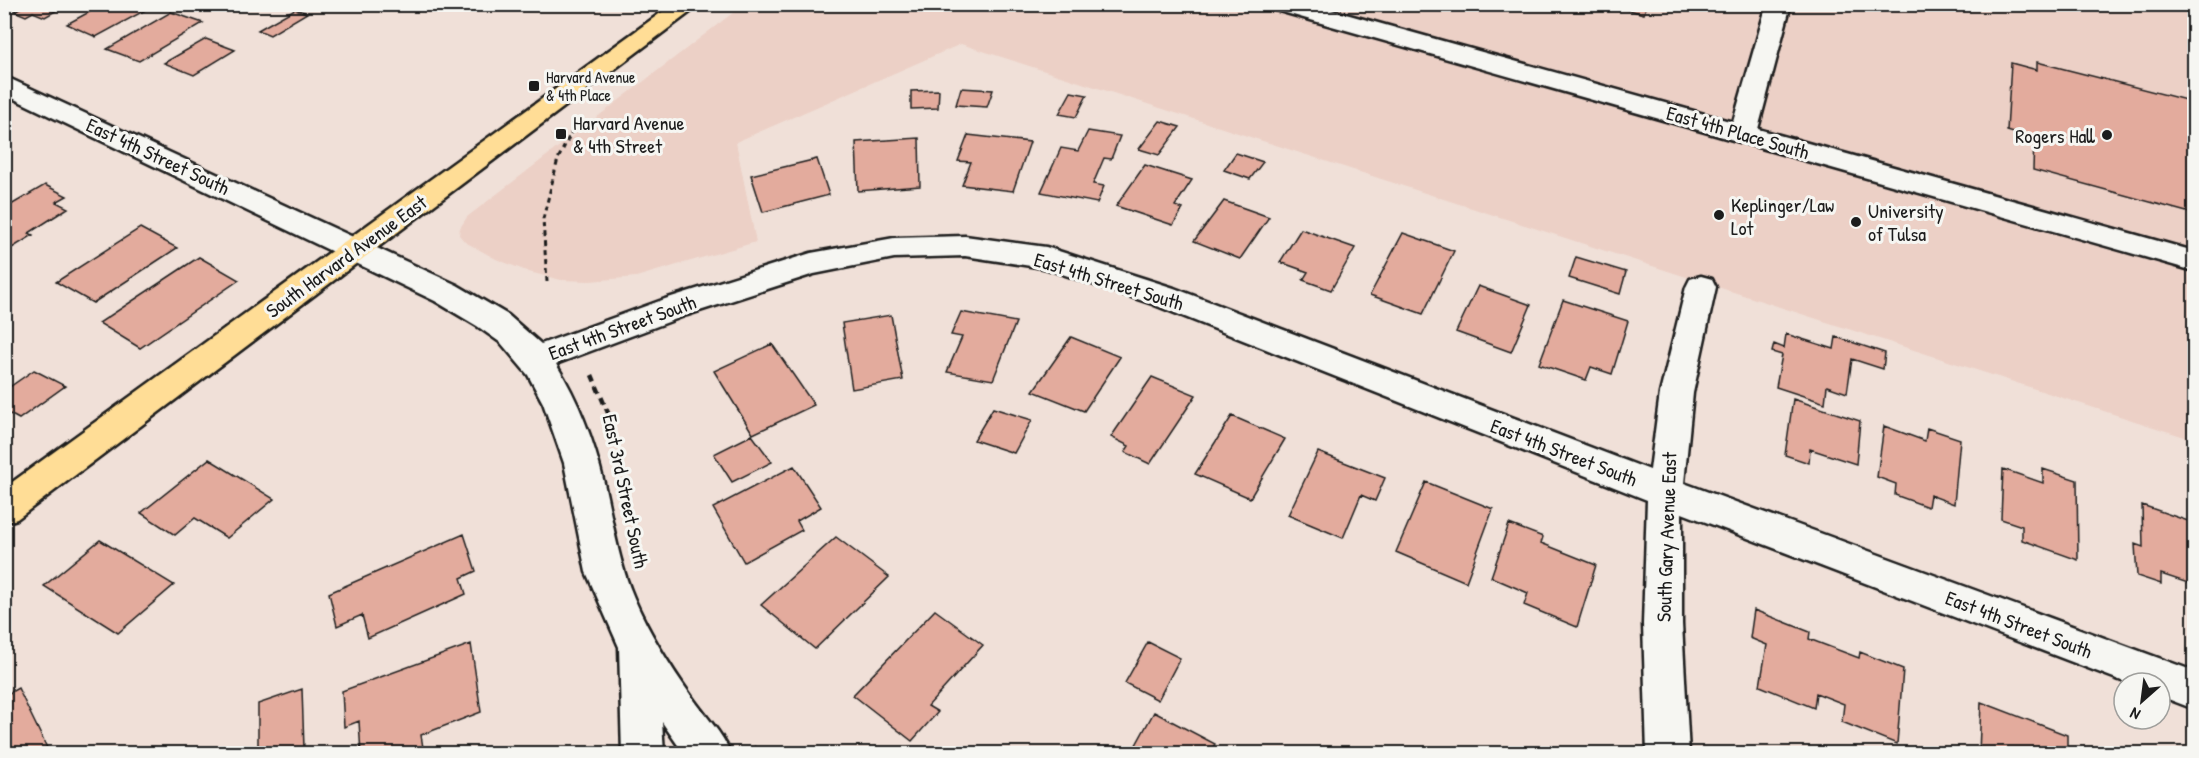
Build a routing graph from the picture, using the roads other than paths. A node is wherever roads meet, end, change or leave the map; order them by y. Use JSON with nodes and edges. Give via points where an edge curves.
{"nodes":[{"id":1,"x":689,"y":4,"type":"edge"},
{"id":2,"x":1281,"y":4,"type":"edge"},
{"id":3,"x":1779,"y":4,"type":"edge"},
{"id":4,"x":4,"y":84,"type":"edge"},
{"id":5,"x":1743,"y":134,"type":"junction"},
{"id":6,"x":355,"y":249,"type":"junction"},
{"id":7,"x":2194,"y":261,"type":"edge"},
{"id":8,"x":1701,"y":287,"type":"dead end"},
{"id":9,"x":535,"y":359,"type":"junction"},
{"id":10,"x":1664,"y":490,"type":"junction"},
{"id":11,"x":4,"y":508,"type":"edge"},
{"id":12,"x":637,"y":644,"type":"junction"},
{"id":13,"x":2194,"y":690,"type":"edge"},
{"id":14,"x":643,"y":753,"type":"edge"},
{"id":15,"x":710,"y":753,"type":"edge"},
{"id":16,"x":1668,"y":753,"type":"edge"}],
"edges":[{"from":1,"to":6,"type":"main road","name":"South Harvard Avenue East"},
{"from":2,"to":5,"type":"street","name":"East 4th Place South"},
{"from":3,"to":5,"type":"street"},
{"from":4,"to":6,"type":"street","name":"East 4th Street South"},
{"from":5,"to":7,"type":"street","name":"East 4th Place South"},
{"from":6,"to":9,"type":"street","name":"East 4th Street South","via":[[479,313],[510,334]]},
{"from":6,"to":11,"type":"main road","name":"South Harvard Avenue East"},
{"from":8,"to":10,"type":"street","name":"South Gary Avenue East","via":[[1674,405]]},
{"from":9,"to":10,"type":"street","name":"East 4th Street South","via":[[676,307],[811,264],[894,248],[965,246],[1046,258],[1163,296]]},
{"from":9,"to":12,"type":"street","name":"East 3rd Street South","via":[[564,410],[584,475],[605,572]]},
{"from":10,"to":13,"type":"street","name":"East 4th Street South"},
{"from":10,"to":16,"type":"street","name":"South Gary Avenue East","via":[[1662,666]]},
{"from":12,"to":14,"type":"street"},
{"from":12,"to":15,"type":"street","name":"East 3rd Street South","via":[[674,709]]}]}
